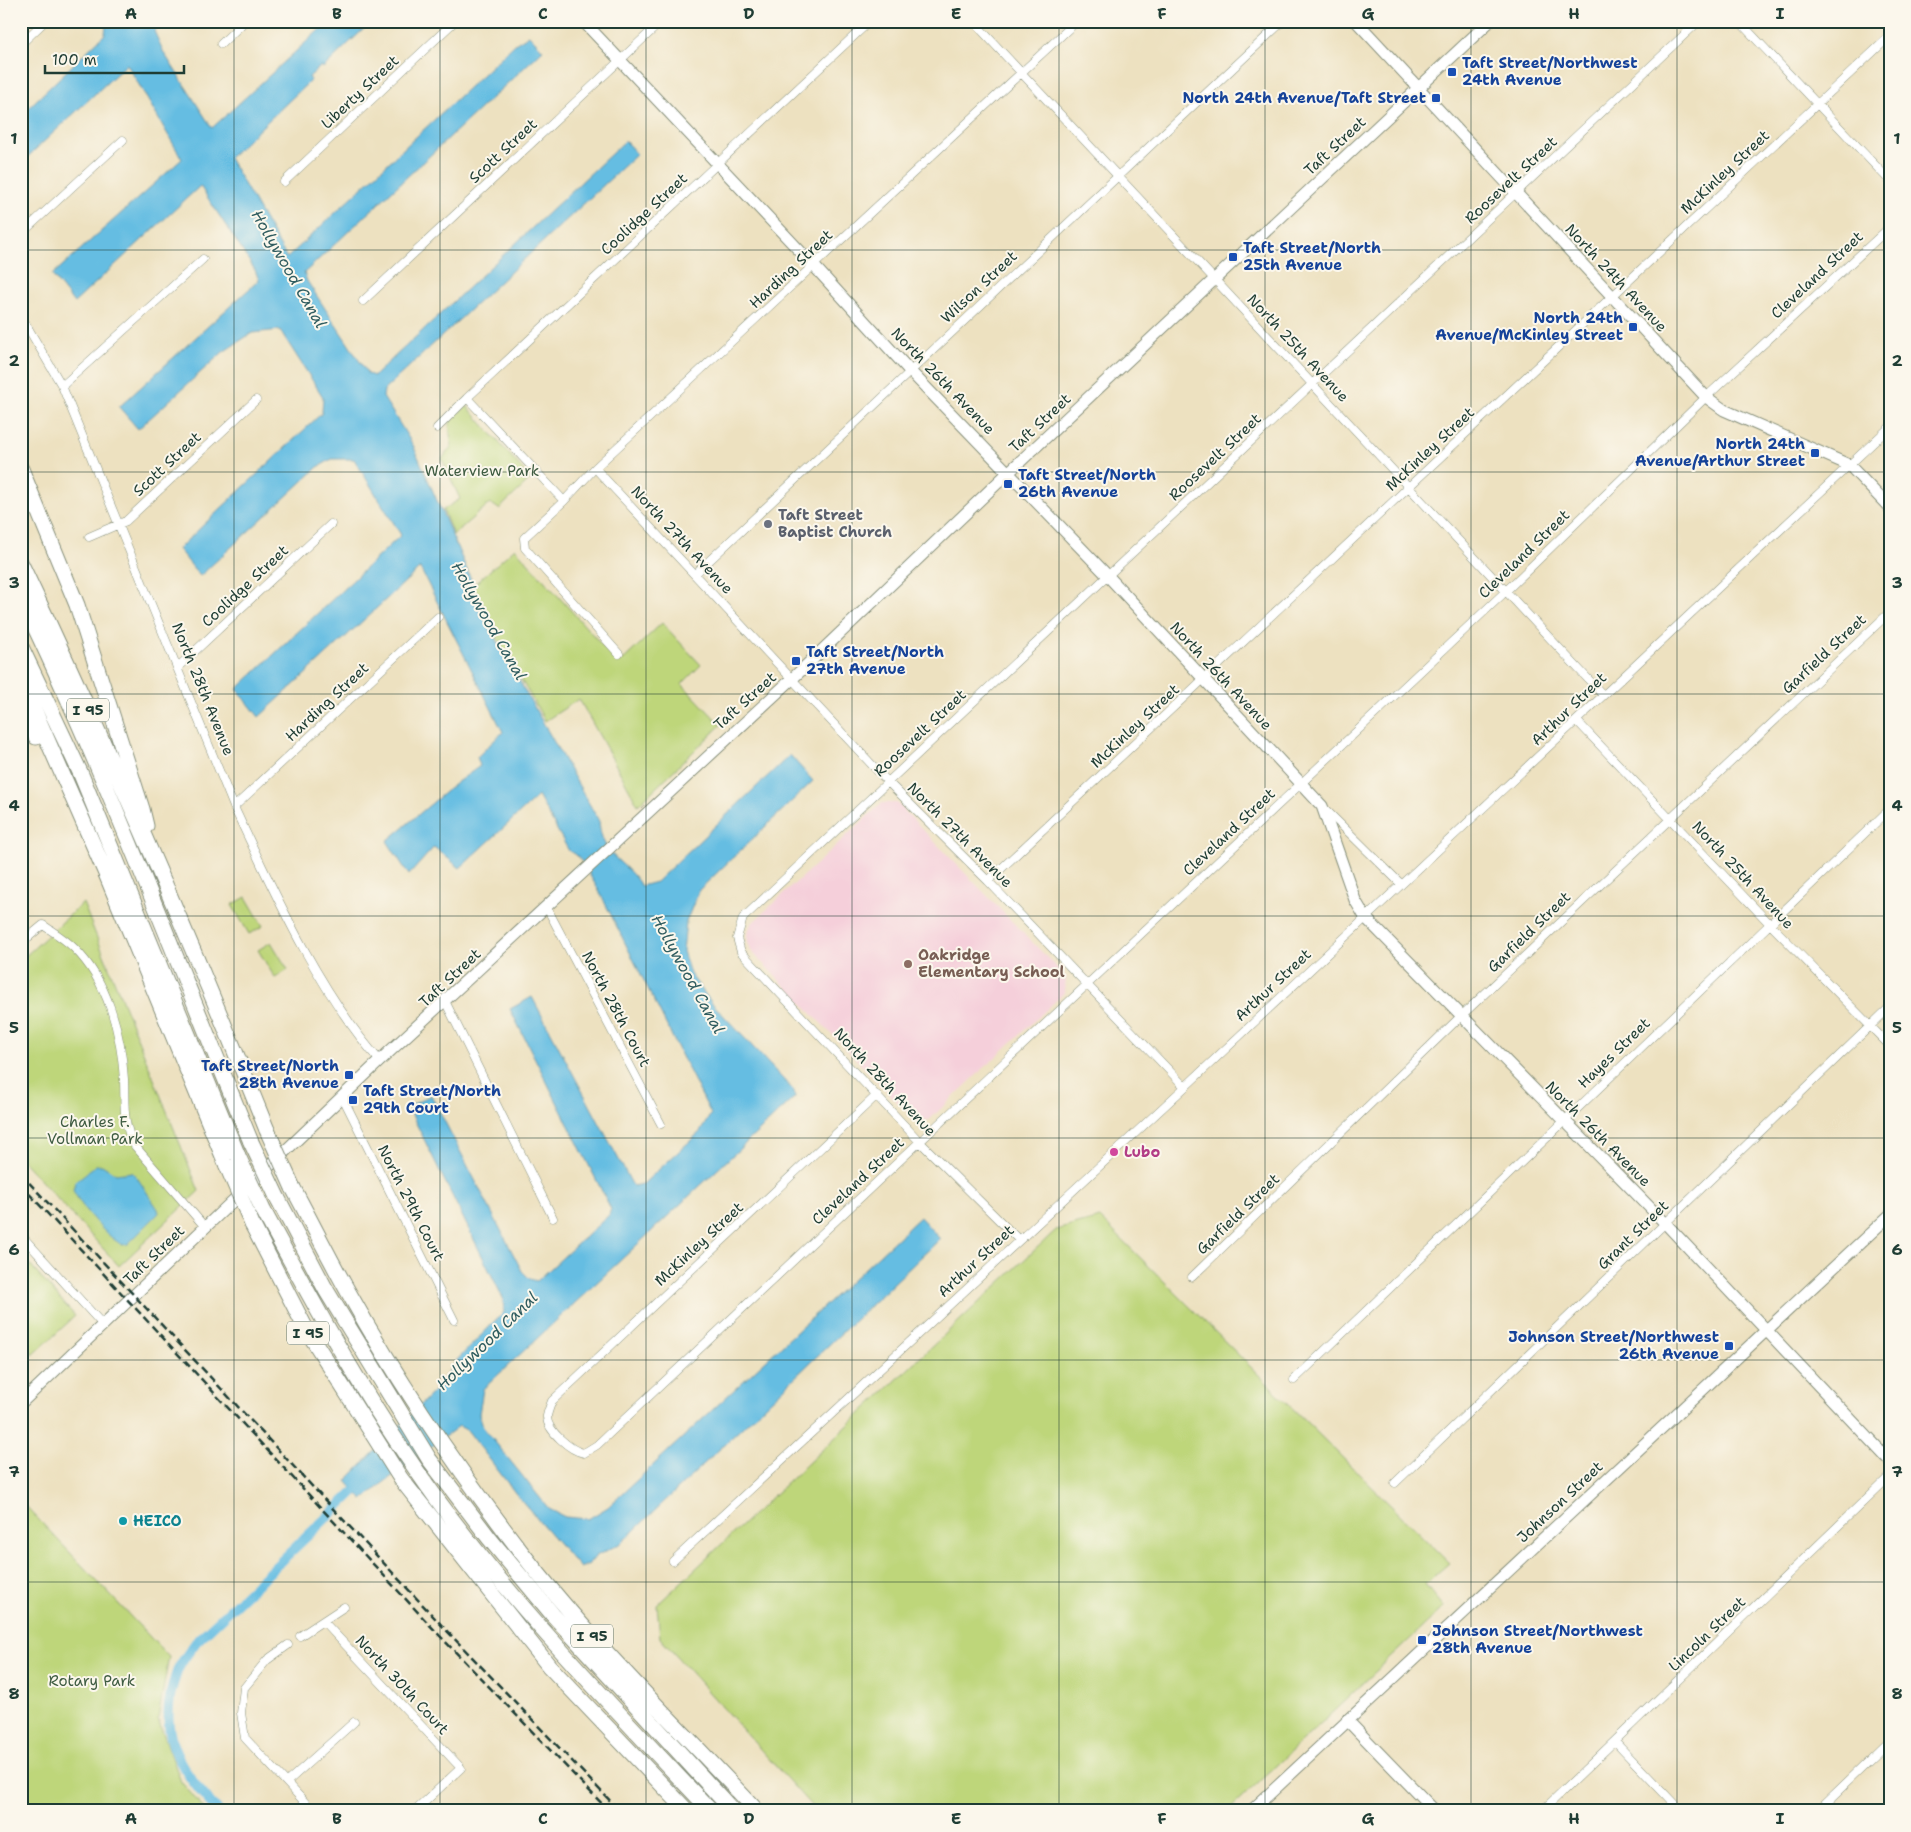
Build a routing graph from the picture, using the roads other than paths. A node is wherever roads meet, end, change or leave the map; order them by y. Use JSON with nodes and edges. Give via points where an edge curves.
{"nodes":[{"id":1,"x":45,"y":21,"type":"edge"},
{"id":2,"x":245,"y":21,"type":"edge"},
{"id":3,"x":455,"y":21,"type":"edge"},
{"id":4,"x":583,"y":21,"type":"edge"},
{"id":5,"x":662,"y":21,"type":"edge"},
{"id":6,"x":870,"y":21,"type":"edge"},
{"id":7,"x":972,"y":21,"type":"edge"},
{"id":8,"x":1077,"y":21,"type":"edge"},
{"id":9,"x":1283,"y":21,"type":"edge"},
{"id":10,"x":1356,"y":21,"type":"edge"},
{"id":11,"x":1490,"y":21,"type":"edge"},
{"id":12,"x":1699,"y":21,"type":"edge"},
{"id":13,"x":1739,"y":21,"type":"edge"},
{"id":14,"x":1890,"y":36,"type":"edge"},
{"id":15,"x":21,"y":44,"type":"edge"},
{"id":16,"x":221,"y":44,"type":"dead end"},
{"id":17,"x":620,"y":61,"type":"junction"},
{"id":18,"x":1021,"y":74,"type":"junction"},
{"id":19,"x":1419,"y":88,"type":"junction"},
{"id":20,"x":1817,"y":104,"type":"junction"},
{"id":21,"x":123,"y":140,"type":"dead end"},
{"id":22,"x":718,"y":164,"type":"junction"},
{"id":23,"x":1118,"y":176,"type":"junction"},
{"id":24,"x":1890,"y":181,"type":"edge"},
{"id":25,"x":284,"y":182,"type":"dead end"},
{"id":26,"x":1517,"y":193,"type":"junction"},
{"id":27,"x":1890,"y":227,"type":"edge"},
{"id":28,"x":21,"y":234,"type":"edge"},
{"id":29,"x":202,"y":259,"type":"dead end"},
{"id":30,"x":814,"y":266,"type":"junction"},
{"id":31,"x":1215,"y":280,"type":"junction"},
{"id":32,"x":1612,"y":296,"type":"junction"},
{"id":33,"x":363,"y":301,"type":"dead end"},
{"id":34,"x":21,"y":316,"type":"edge"},
{"id":35,"x":909,"y":370,"type":"junction"},
{"id":36,"x":1313,"y":383,"type":"junction"},
{"id":37,"x":62,"y":386,"type":"junction"},
{"id":38,"x":1706,"y":397,"type":"junction"},
{"id":39,"x":467,"y":398,"type":"junction"},
{"id":40,"x":256,"y":400,"type":"dead end"},
{"id":41,"x":1890,"y":427,"type":"edge"},
{"id":42,"x":437,"y":428,"type":"dead end"},
{"id":43,"x":1849,"y":465,"type":"junction"},
{"id":44,"x":595,"y":468,"type":"junction"},
{"id":45,"x":21,"y":469,"type":"edge"},
{"id":46,"x":1009,"y":472,"type":"junction"},
{"id":47,"x":1408,"y":488,"type":"junction"},
{"id":48,"x":564,"y":501,"type":"junction"},
{"id":49,"x":1890,"y":508,"type":"edge"},
{"id":50,"x":331,"y":524,"type":"dead end"},
{"id":51,"x":118,"y":525,"type":"junction"},
{"id":52,"x":89,"y":537,"type":"dead end"},
{"id":53,"x":21,"y":564,"type":"edge"},
{"id":54,"x":696,"y":574,"type":"junction"},
{"id":55,"x":1108,"y":576,"type":"junction"},
{"id":56,"x":1506,"y":591,"type":"junction"},
{"id":57,"x":21,"y":598,"type":"edge"},
{"id":58,"x":1890,"y":612,"type":"edge"},
{"id":59,"x":438,"y":617,"type":"dead end"},
{"id":60,"x":21,"y":647,"type":"edge"},
{"id":61,"x":619,"y":654,"type":"dead end"},
{"id":62,"x":178,"y":667,"type":"junction"},
{"id":63,"x":792,"y":679,"type":"junction"},
{"id":64,"x":1205,"y":679,"type":"junction"},
{"id":65,"x":21,"y":680,"type":"edge"},
{"id":66,"x":1603,"y":695,"type":"junction"},
{"id":67,"x":21,"y":708,"type":"edge"},
{"id":68,"x":1577,"y":721,"type":"junction"},
{"id":69,"x":888,"y":782,"type":"junction"},
{"id":70,"x":1300,"y":784,"type":"junction"},
{"id":71,"x":1322,"y":806,"type":"junction"},
{"id":72,"x":234,"y":807,"type":"junction"},
{"id":73,"x":1890,"y":808,"type":"edge"},
{"id":74,"x":1670,"y":818,"type":"junction"},
{"id":75,"x":152,"y":856,"type":"junction"},
{"id":76,"x":107,"y":876,"type":"junction"},
{"id":77,"x":988,"y":881,"type":"junction"},
{"id":78,"x":1401,"y":884,"type":"junction"},
{"id":79,"x":547,"y":908,"type":"junction"},
{"id":80,"x":1365,"y":917,"type":"junction"},
{"id":81,"x":1769,"y":923,"type":"junction"},
{"id":82,"x":23,"y":938,"type":"edge"},
{"id":83,"x":737,"y":938,"type":"joint"},
{"id":84,"x":1087,"y":985,"type":"junction"},
{"id":85,"x":446,"y":1002,"type":"junction"},
{"id":86,"x":1890,"y":1007,"type":"edge"},
{"id":87,"x":1460,"y":1017,"type":"junction"},
{"id":88,"x":1871,"y":1025,"type":"junction"},
{"id":89,"x":1890,"y":1046,"type":"edge"},
{"id":90,"x":380,"y":1061,"type":"junction"},
{"id":91,"x":1185,"y":1087,"type":"junction"},
{"id":92,"x":877,"y":1095,"type":"junction"},
{"id":93,"x":343,"y":1098,"type":"junction"},
{"id":94,"x":1564,"y":1121,"type":"junction"},
{"id":95,"x":661,"y":1124,"type":"dead end"},
{"id":96,"x":920,"y":1142,"type":"junction"},
{"id":97,"x":232,"y":1161,"type":"junction"},
{"id":98,"x":1890,"y":1215,"type":"edge"},
{"id":99,"x":553,"y":1218,"type":"dead end"},
{"id":100,"x":1664,"y":1223,"type":"junction"},
{"id":101,"x":206,"y":1227,"type":"junction"},
{"id":102,"x":21,"y":1235,"type":"edge"},
{"id":103,"x":1019,"y":1240,"type":"junction"},
{"id":104,"x":1192,"y":1277,"type":"dead end"},
{"id":105,"x":454,"y":1320,"type":"dead end"},
{"id":106,"x":103,"y":1325,"type":"junction"},
{"id":107,"x":1765,"y":1332,"type":"junction"},
{"id":108,"x":1294,"y":1380,"type":"dead end"},
{"id":109,"x":21,"y":1403,"type":"edge"},
{"id":110,"x":584,"y":1453,"type":"joint"},
{"id":111,"x":1890,"y":1461,"type":"edge"},
{"id":112,"x":1890,"y":1476,"type":"edge"},
{"id":113,"x":1396,"y":1483,"type":"dead end"},
{"id":114,"x":673,"y":1561,"type":"dead end"},
{"id":115,"x":344,"y":1607,"type":"dead end"},
{"id":116,"x":322,"y":1621,"type":"junction"},
{"id":117,"x":300,"y":1636,"type":"dead end"},
{"id":118,"x":288,"y":1645,"type":"dead end"},
{"id":119,"x":1347,"y":1720,"type":"junction"},
{"id":120,"x":354,"y":1722,"type":"dead end"},
{"id":121,"x":1890,"y":1741,"type":"edge"},
{"id":122,"x":1615,"y":1742,"type":"junction"},
{"id":123,"x":287,"y":1782,"type":"junction"},
{"id":124,"x":313,"y":1811,"type":"edge"},
{"id":125,"x":415,"y":1811,"type":"edge"},
{"id":126,"x":687,"y":1811,"type":"edge"},
{"id":127,"x":710,"y":1811,"type":"edge"},
{"id":128,"x":733,"y":1811,"type":"edge"},
{"id":129,"x":757,"y":1811,"type":"edge"},
{"id":130,"x":1251,"y":1811,"type":"edge"},
{"id":131,"x":1435,"y":1811,"type":"edge"},
{"id":132,"x":1542,"y":1811,"type":"edge"},
{"id":133,"x":1681,"y":1811,"type":"edge"},
{"id":134,"x":1817,"y":1811,"type":"edge"}],
"edges":[{"from":1,"to":15,"type":"street"},
{"from":2,"to":16,"type":"street"},
{"from":3,"to":25,"type":"street","name":"Liberty Street"},
{"from":4,"to":17,"type":"street","name":"North 26th Avenue"},
{"from":5,"to":17,"type":"street","name":"Scott Street"},
{"from":6,"to":22,"type":"street","name":"Coolidge Street"},
{"from":7,"to":18,"type":"street","name":"North 25th Avenue"},
{"from":8,"to":18,"type":"street","name":"Harding Street"},
{"from":9,"to":23,"type":"street","name":"Wilson Street"},
{"from":10,"to":19,"type":"street","name":"North 24th Avenue"},
{"from":11,"to":19,"type":"street","name":"Taft Street"},
{"from":12,"to":26,"type":"street","name":"Roosevelt Street"},
{"from":13,"to":20,"type":"street"},
{"from":14,"to":20,"type":"street","name":"McKinley Street"},
{"from":17,"to":22,"type":"street","name":"North 26th Avenue"},
{"from":17,"to":33,"type":"street","name":"Scott Street"},
{"from":18,"to":23,"type":"street","name":"North 25th Avenue"},
{"from":18,"to":30,"type":"street","name":"Harding Street"},
{"from":19,"to":26,"type":"street","name":"North 24th Avenue"},
{"from":19,"to":31,"type":"street","name":"Taft Street"},
{"from":20,"to":24,"type":"street"},
{"from":20,"to":32,"type":"street","name":"McKinley Street"},
{"from":21,"to":28,"type":"street"},
{"from":22,"to":30,"type":"street","name":"North 26th Avenue"},
{"from":22,"to":39,"type":"street","name":"Coolidge Street"},
{"from":23,"to":31,"type":"street","name":"North 25th Avenue"},
{"from":23,"to":35,"type":"street","name":"Wilson Street"},
{"from":26,"to":32,"type":"street","name":"North 24th Avenue"},
{"from":26,"to":36,"type":"street","name":"Roosevelt Street"},
{"from":27,"to":38,"type":"street","name":"Cleveland Street"},
{"from":29,"to":37,"type":"street"},
{"from":30,"to":35,"type":"street","name":"North 26th Avenue"},
{"from":30,"to":44,"type":"street","name":"Harding Street"},
{"from":31,"to":36,"type":"street","name":"North 25th Avenue"},
{"from":31,"to":46,"type":"street","name":"Taft Street"},
{"from":32,"to":38,"type":"street","name":"North 24th Avenue"},
{"from":32,"to":47,"type":"street","name":"McKinley Street"},
{"from":34,"to":37,"type":"street","name":"North 28th Avenue"},
{"from":35,"to":46,"type":"street","name":"North 26th Avenue"},
{"from":35,"to":54,"type":"street","name":"Wilson Street"},
{"from":36,"to":47,"type":"street","name":"North 25th Avenue"},
{"from":36,"to":55,"type":"street","name":"Roosevelt Street"},
{"from":37,"to":51,"type":"street","name":"North 28th Avenue"},
{"from":38,"to":43,"type":"street","name":"North 24th Avenue","via":[[1724,410]]},
{"from":38,"to":56,"type":"street","name":"Cleveland Street"},
{"from":39,"to":42,"type":"street","name":"Coolidge Street"},
{"from":39,"to":48,"type":"street"},
{"from":40,"to":51,"type":"street","name":"Scott Street"},
{"from":41,"to":43,"type":"street","name":"Arthur Street"},
{"from":43,"to":49,"type":"street","name":"North 24th Avenue"},
{"from":43,"to":66,"type":"street","name":"Arthur Street"},
{"from":44,"to":48,"type":"street","name":"Harding Street"},
{"from":44,"to":54,"type":"street","name":"North 27th Avenue"},
{"from":45,"to":75,"type":"highway","via":[[77,605],[142,810]]},
{"from":46,"to":55,"type":"street","name":"North 26th Avenue"},
{"from":46,"to":63,"type":"street","name":"Taft Street"},
{"from":47,"to":56,"type":"street","name":"North 25th Avenue"},
{"from":47,"to":64,"type":"street","name":"McKinley Street"},
{"from":48,"to":61,"type":"street","name":"Harding Street","via":[[524,538],[525,548]]},
{"from":50,"to":62,"type":"street","name":"Coolidge Street"},
{"from":51,"to":52,"type":"street","name":"Scott Street"},
{"from":51,"to":62,"type":"street","name":"North 28th Avenue"},
{"from":53,"to":75,"type":"highway","number":"I 95"},
{"from":54,"to":63,"type":"street","name":"North 27th Avenue"},
{"from":55,"to":64,"type":"street","name":"North 26th Avenue"},
{"from":55,"to":69,"type":"street","name":"Roosevelt Street"},
{"from":56,"to":66,"type":"street","name":"North 25th Avenue"},
{"from":56,"to":70,"type":"street","name":"Cleveland Street"},
{"from":57,"to":128,"type":"highway","bridge":true,"via":[[128,842],[251,1142],[326,1290],[398,1412],[489,1538],[553,1615]]},
{"from":58,"to":74,"type":"street","name":"Garfield Street"},
{"from":59,"to":72,"type":"street","name":"Harding Street"},
{"from":60,"to":97,"type":"highway","via":[[80,772]]},
{"from":62,"to":72,"type":"street","name":"North 28th Avenue"},
{"from":63,"to":69,"type":"street","name":"North 27th Avenue"},
{"from":63,"to":79,"type":"street","name":"Taft Street"},
{"from":64,"to":70,"type":"street","name":"North 26th Avenue"},
{"from":64,"to":77,"type":"street","name":"McKinley Street"},
{"from":65,"to":76,"type":"highway","number":"I 95"},
{"from":66,"to":68,"type":"street","name":"Arthur Street"},
{"from":67,"to":76,"type":"highway"},
{"from":68,"to":74,"type":"street","name":"North 25th Avenue"},
{"from":68,"to":78,"type":"street","name":"Arthur Street"},
{"from":69,"to":77,"type":"street","name":"North 27th Avenue"},
{"from":69,"to":83,"type":"street","name":"Roosevelt Street","via":[[744,918]]},
{"from":70,"to":71,"type":"street","name":"North 26th Avenue"},
{"from":70,"to":84,"type":"street","name":"Cleveland Street"},
{"from":71,"to":78,"type":"street","name":"North 26th Avenue"},
{"from":71,"to":80,"type":"street","name":"North 26th Avenue","via":[[1355,900]]},
{"from":72,"to":90,"type":"street","name":"North 28th Avenue","via":[[281,905],[321,977],[352,1027]]},
{"from":73,"to":81,"type":"street","name":"Hayes Street"},
{"from":74,"to":81,"type":"street","name":"North 25th Avenue"},
{"from":74,"to":87,"type":"street","name":"Garfield Street"},
{"from":75,"to":129,"type":"highway","number":"I 95","bridge":true,"via":[[293,1188],[350,1296],[413,1400],[523,1554],[589,1633]]},
{"from":76,"to":97,"type":"highway","number":"I 95"},
{"from":77,"to":84,"type":"street","name":"North 27th Avenue"},
{"from":78,"to":80,"type":"street","name":"Arthur Street"},
{"from":79,"to":85,"type":"street","name":"Taft Street"},
{"from":79,"to":95,"type":"street","name":"North 28th Court"},
{"from":80,"to":87,"type":"street","name":"North 26th Avenue"},
{"from":80,"to":91,"type":"street","name":"Arthur Street"},
{"from":81,"to":88,"type":"street","name":"North 25th Avenue"},
{"from":81,"to":94,"type":"street","name":"Hayes Street"},
{"from":82,"to":101,"type":"street","via":[[43,925],[79,954],[91,969],[108,1004],[118,1036],[129,1137]]},
{"from":83,"to":92,"type":"street","name":"North 28th Avenue","via":[[741,952]]},
{"from":84,"to":91,"type":"street","name":"North 27th Avenue"},
{"from":84,"to":96,"type":"street","name":"Cleveland Street"},
{"from":85,"to":90,"type":"street","name":"Taft Street"},
{"from":85,"to":99,"type":"street"},
{"from":86,"to":88,"type":"street","name":"Grant Street"},
{"from":87,"to":94,"type":"street","name":"North 26th Avenue"},
{"from":87,"to":104,"type":"street","name":"Garfield Street"},
{"from":88,"to":89,"type":"street","name":"North 25th Avenue"},
{"from":88,"to":100,"type":"street","name":"Grant Street"},
{"from":90,"to":93,"type":"street","name":"Taft Street"},
{"from":91,"to":103,"type":"street","name":"Arthur Street"},
{"from":92,"to":96,"type":"street","name":"North 28th Avenue"},
{"from":92,"to":110,"type":"street","name":"McKinley Street","via":[[552,1401],[547,1417],[549,1426],[573,1451]]},
{"from":93,"to":101,"type":"street","name":"Taft Street"},
{"from":93,"to":105,"type":"street","name":"North 29th Court"},
{"from":94,"to":100,"type":"street","name":"North 26th Avenue"},
{"from":94,"to":108,"type":"street","name":"Hayes Street"},
{"from":96,"to":103,"type":"street","name":"North 28th Avenue"},
{"from":96,"to":110,"type":"street","name":"Cleveland Street","via":[[597,1445]]},
{"from":97,"to":126,"type":"highway","number":"I 95","bridge":true,"via":[[252,1224],[305,1327],[401,1479],[549,1666]]},
{"from":97,"to":127,"type":"highway","bridge":true,"via":[[263,1210],[327,1328],[416,1471],[525,1609]]},
{"from":98,"to":107,"type":"street","name":"Johnson Street"},
{"from":100,"to":107,"type":"street","name":"North 26th Avenue"},
{"from":100,"to":113,"type":"street","name":"Grant Street"},
{"from":101,"to":106,"type":"street","name":"Taft Street"},
{"from":102,"to":106,"type":"street"},
{"from":103,"to":114,"type":"street","name":"Arthur Street"},
{"from":106,"to":109,"type":"street","name":"Taft Street"},
{"from":107,"to":111,"type":"street","name":"North 26th Avenue"},
{"from":107,"to":119,"type":"street","name":"Johnson Street"},
{"from":112,"to":122,"type":"street","name":"Lincoln Street"},
{"from":115,"to":116,"type":"street"},
{"from":116,"to":117,"type":"street"},
{"from":116,"to":125,"type":"street","name":"North 30th Court","via":[[461,1768]]},
{"from":118,"to":123,"type":"street","via":[[267,1660],[244,1688],[241,1713],[245,1738]]},
{"from":119,"to":130,"type":"street","name":"Johnson Street"},
{"from":119,"to":131,"type":"street"},
{"from":120,"to":123,"type":"street"},
{"from":121,"to":134,"type":"street"},
{"from":122,"to":132,"type":"street","name":"Lincoln Street"},
{"from":122,"to":133,"type":"street"},
{"from":123,"to":124,"type":"street"}]}
